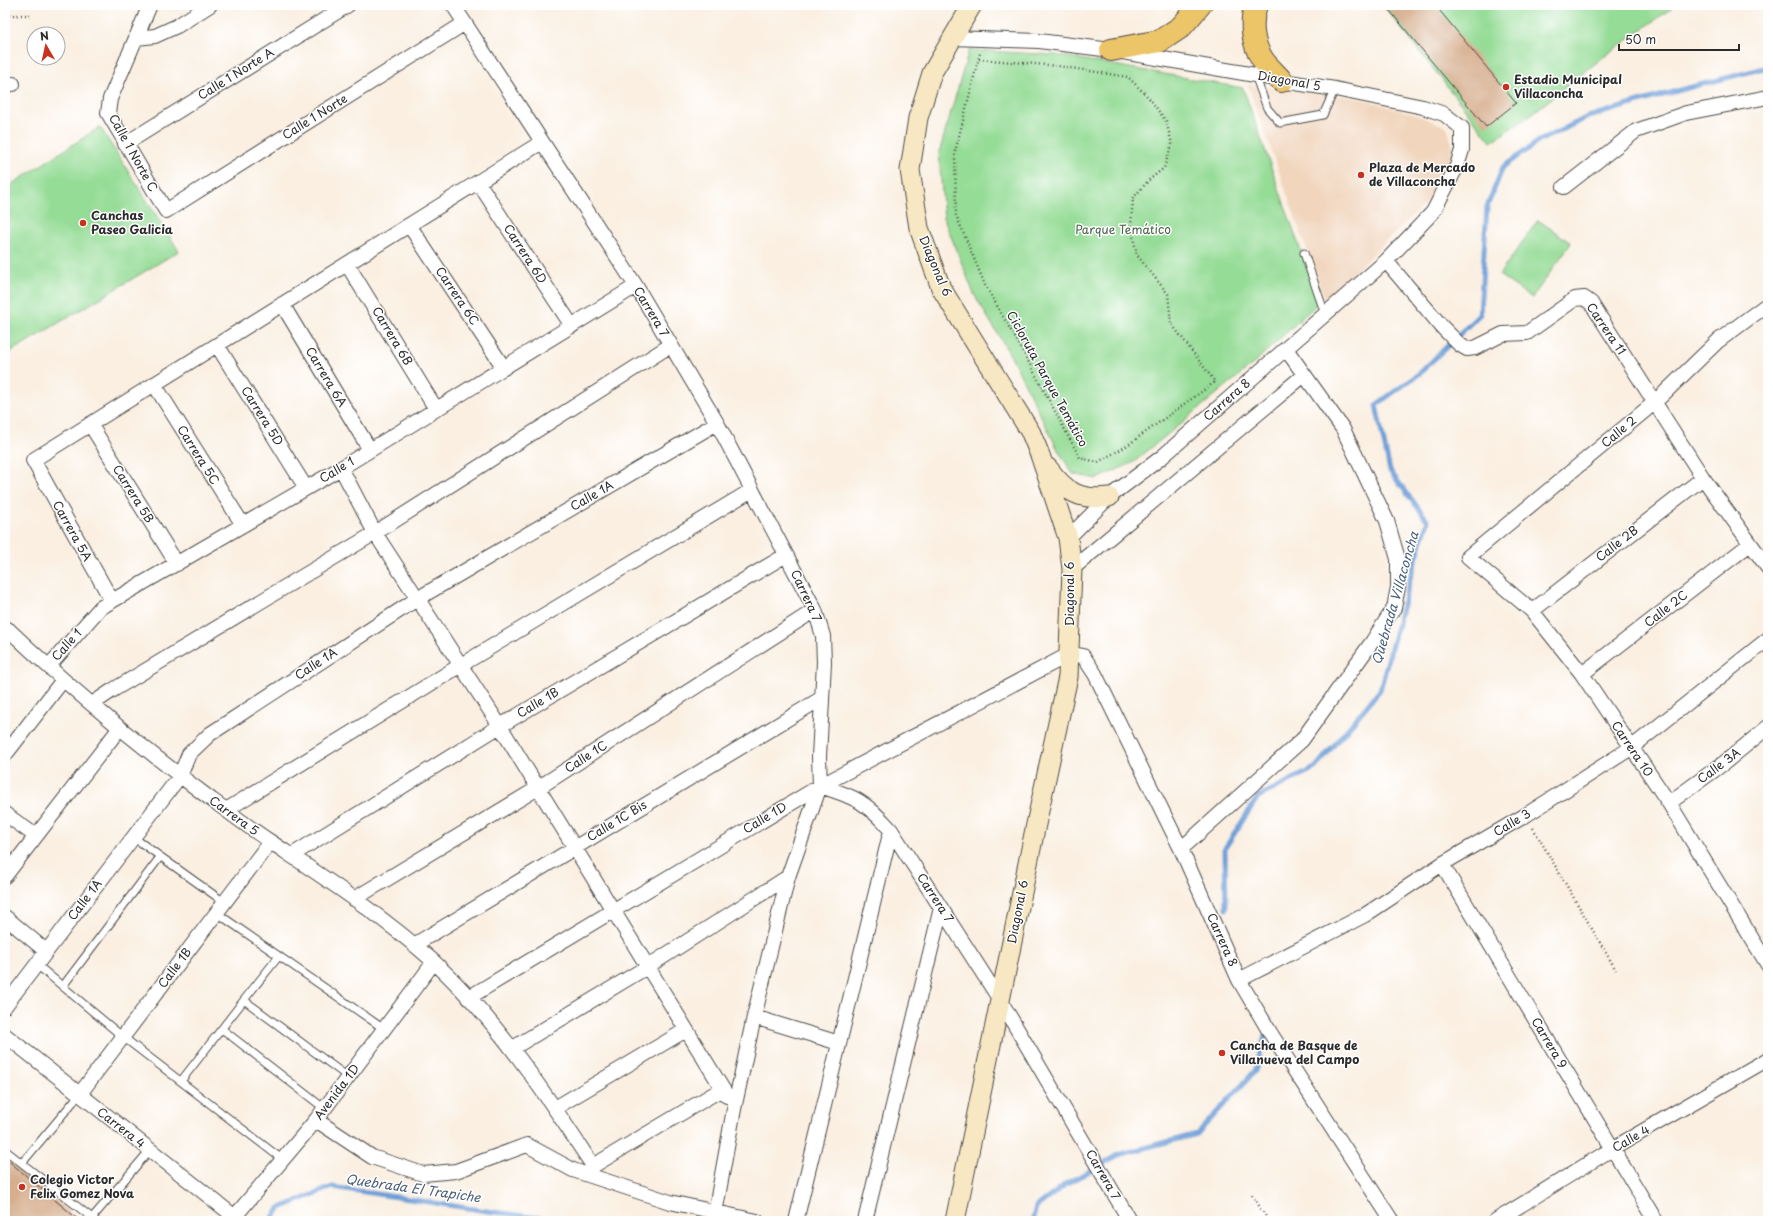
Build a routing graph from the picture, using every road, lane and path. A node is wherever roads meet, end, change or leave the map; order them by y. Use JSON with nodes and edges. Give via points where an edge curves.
{"nodes":[{"id":1,"x":150,"y":5,"type":"edge"},
{"id":2,"x":210,"y":5,"type":"edge"},
{"id":3,"x":348,"y":5,"type":"edge"},
{"id":4,"x":453,"y":5,"type":"edge"},
{"id":5,"x":972,"y":5,"type":"edge"},
{"id":6,"x":1200,"y":5,"type":"edge"},
{"id":7,"x":1256,"y":5,"type":"edge"},
{"id":8,"x":5,"y":15,"type":"edge"},
{"id":9,"x":31,"y":15,"type":"dead end"},
{"id":10,"x":465,"y":23,"type":"junction"},
{"id":11,"x":136,"y":38,"type":"junction"},
{"id":12,"x":952,"y":38,"type":"junction"},
{"id":13,"x":982,"y":39,"type":"junction"},
{"id":14,"x":1112,"y":50,"type":"junction"},
{"id":15,"x":979,"y":58,"type":"junction"},
{"id":16,"x":1255,"y":74,"type":"junction"},
{"id":17,"x":1282,"y":81,"type":"junction"},
{"id":18,"x":1335,"y":89,"type":"junction"},
{"id":19,"x":1768,"y":97,"type":"edge"},
{"id":20,"x":542,"y":142,"type":"junction"},
{"id":21,"x":125,"y":144,"type":"junction"},
{"id":22,"x":478,"y":182,"type":"junction"},
{"id":23,"x":1564,"y":187,"type":"dead end"},
{"id":24,"x":166,"y":211,"type":"joint"},
{"id":25,"x":409,"y":225,"type":"junction"},
{"id":26,"x":1304,"y":254,"type":"dead end"},
{"id":27,"x":1386,"y":261,"type":"junction"},
{"id":28,"x":347,"y":264,"type":"junction"},
{"id":29,"x":636,"y":286,"type":"junction"},
{"id":30,"x":282,"y":304,"type":"junction"},
{"id":31,"x":1768,"y":304,"type":"edge"},
{"id":32,"x":1325,"y":314,"type":"junction"},
{"id":33,"x":572,"y":326,"type":"junction"},
{"id":34,"x":217,"y":345,"type":"junction"},
{"id":35,"x":671,"y":345,"type":"junction"},
{"id":36,"x":1286,"y":349,"type":"junction"},
{"id":37,"x":504,"y":368,"type":"junction"},
{"id":38,"x":1304,"y":375,"type":"junction"},
{"id":39,"x":154,"y":384,"type":"junction"},
{"id":40,"x":1654,"y":403,"type":"junction"},
{"id":41,"x":436,"y":409,"type":"junction"},
{"id":42,"x":717,"y":423,"type":"junction"},
{"id":43,"x":90,"y":424,"type":"junction"},
{"id":44,"x":370,"y":450,"type":"junction"},
{"id":45,"x":1041,"y":459,"type":"junction"},
{"id":46,"x":341,"y":468,"type":"junction"},
{"id":47,"x":1702,"y":478,"type":"junction"},
{"id":48,"x":306,"y":488,"type":"junction"},
{"id":49,"x":752,"y":490,"type":"junction"},
{"id":50,"x":1109,"y":497,"type":"junction"},
{"id":51,"x":243,"y":525,"type":"junction"},
{"id":52,"x":375,"y":533,"type":"junction"},
{"id":53,"x":1068,"y":538,"type":"junction"},
{"id":54,"x":1750,"y":544,"type":"junction"},
{"id":55,"x":786,"y":555,"type":"junction"},
{"id":56,"x":1468,"y":557,"type":"joint"},
{"id":57,"x":177,"y":564,"type":"junction"},
{"id":58,"x":1768,"y":568,"type":"edge"},
{"id":59,"x":1072,"y":569,"type":"junction"},
{"id":60,"x":417,"y":599,"type":"junction"},
{"id":61,"x":112,"y":601,"type":"junction"},
{"id":62,"x":815,"y":610,"type":"junction"},
{"id":63,"x":1532,"y":610,"type":"junction"},
{"id":64,"x":10,"y":632,"type":"edge"},
{"id":65,"x":1768,"y":639,"type":"edge"},
{"id":66,"x":1070,"y":654,"type":"junction"},
{"id":67,"x":46,"y":663,"type":"junction"},
{"id":68,"x":461,"y":664,"type":"junction"},
{"id":69,"x":1582,"y":674,"type":"junction"},
{"id":70,"x":63,"y":680,"type":"junction"},
{"id":71,"x":822,"y":698,"type":"junction"},
{"id":72,"x":92,"y":704,"type":"junction"},
{"id":73,"x":500,"y":726,"type":"junction"},
{"id":74,"x":1768,"y":727,"type":"edge"},
{"id":75,"x":119,"y":728,"type":"junction"},
{"id":76,"x":1631,"y":748,"type":"junction"},
{"id":77,"x":5,"y":755,"type":"edge"},
{"id":78,"x":180,"y":776,"type":"junction"},
{"id":79,"x":820,"y":786,"type":"junction"},
{"id":80,"x":538,"y":788,"type":"junction"},
{"id":81,"x":1669,"y":803,"type":"junction"},
{"id":82,"x":226,"y":810,"type":"junction"},
{"id":83,"x":5,"y":814,"type":"edge"},
{"id":84,"x":1526,"y":815,"type":"junction"},
{"id":85,"x":891,"y":830,"type":"junction"},
{"id":86,"x":36,"y":836,"type":"junction"},
{"id":87,"x":133,"y":837,"type":"junction"},
{"id":88,"x":270,"y":842,"type":"junction"},
{"id":89,"x":574,"y":847,"type":"junction"},
{"id":90,"x":1181,"y":849,"type":"junction"},
{"id":91,"x":292,"y":855,"type":"junction"},
{"id":92,"x":160,"y":857,"type":"junction"},
{"id":93,"x":1442,"y":864,"type":"junction"},
{"id":94,"x":5,"y":876,"type":"edge"},
{"id":95,"x":788,"y":877,"type":"junction"},
{"id":96,"x":354,"y":899,"type":"junction"},
{"id":97,"x":221,"y":908,"type":"junction"},
{"id":98,"x":941,"y":908,"type":"junction"},
{"id":99,"x":612,"y":910,"type":"junction"},
{"id":100,"x":5,"y":917,"type":"edge"},
{"id":101,"x":414,"y":945,"type":"junction"},
{"id":102,"x":46,"y":951,"type":"junction"},
{"id":103,"x":279,"y":956,"type":"junction"},
{"id":104,"x":434,"y":962,"type":"junction"},
{"id":105,"x":36,"y":964,"type":"junction"},
{"id":106,"x":1768,"y":965,"type":"edge"},
{"id":107,"x":647,"y":967,"type":"junction"},
{"id":108,"x":1616,"y":970,"type":"dead end"},
{"id":109,"x":1240,"y":980,"type":"junction"},
{"id":110,"x":63,"y":986,"type":"junction"},
{"id":111,"x":468,"y":998,"type":"junction"},
{"id":112,"x":244,"y":1000,"type":"junction"},
{"id":113,"x":1000,"y":1000,"type":"junction"},
{"id":114,"x":5,"y":1006,"type":"edge"},
{"id":115,"x":754,"y":1017,"type":"junction"},
{"id":116,"x":222,"y":1029,"type":"junction"},
{"id":117,"x":384,"y":1030,"type":"junction"},
{"id":118,"x":686,"y":1030,"type":"junction"},
{"id":119,"x":5,"y":1035,"type":"edge"},
{"id":120,"x":123,"y":1036,"type":"junction"},
{"id":121,"x":839,"y":1043,"type":"junction"},
{"id":122,"x":513,"y":1048,"type":"junction"},
{"id":123,"x":1768,"y":1059,"type":"edge"},
{"id":124,"x":348,"y":1078,"type":"junction"},
{"id":125,"x":181,"y":1081,"type":"junction"},
{"id":126,"x":722,"y":1089,"type":"junction"},
{"id":127,"x":79,"y":1095,"type":"junction"},
{"id":128,"x":555,"y":1108,"type":"junction"},
{"id":129,"x":325,"y":1109,"type":"junction"},
{"id":130,"x":734,"y":1109,"type":"junction"},
{"id":131,"x":316,"y":1120,"type":"junction"},
{"id":132,"x":5,"y":1150,"type":"edge"},
{"id":133,"x":150,"y":1150,"type":"junction"},
{"id":134,"x":1612,"y":1150,"type":"junction"},
{"id":135,"x":283,"y":1160,"type":"junction"},
{"id":136,"x":22,"y":1163,"type":"junction"},
{"id":137,"x":1252,"y":1195,"type":"dead end"},
{"id":138,"x":716,"y":1213,"type":"junction"},
{"id":139,"x":94,"y":1219,"type":"edge"},
{"id":140,"x":235,"y":1220,"type":"edge"},
{"id":141,"x":757,"y":1221,"type":"edge"},
{"id":142,"x":796,"y":1221,"type":"edge"},
{"id":143,"x":865,"y":1221,"type":"edge"},
{"id":144,"x":955,"y":1221,"type":"edge"},
{"id":145,"x":1130,"y":1221,"type":"edge"},
{"id":146,"x":1268,"y":1221,"type":"edge"},
{"id":147,"x":1392,"y":1221,"type":"edge"},
{"id":148,"x":1495,"y":1221,"type":"edge"},
{"id":149,"x":1656,"y":1221,"type":"edge"}],
"edges":[{"from":1,"to":11,"type":"street","name":"Calle 1 Norte C"},
{"from":2,"to":11,"type":"street","via":[[177,26],[155,36]]},
{"from":3,"to":21,"type":"street","name":"Calle 1 Norte A"},
{"from":4,"to":10,"type":"street","name":"Carrera 7"},
{"from":5,"to":12,"type":"street","name":"Diagonal 6"},
{"from":6,"to":14,"type":"highway","via":[[1181,27],[1160,41]]},
{"from":7,"to":17,"type":"highway","via":[[1252,16],[1254,38],[1262,59]]},
{"from":8,"to":9,"type":"path"},
{"from":10,"to":20,"type":"street","name":"Carrera 7"},
{"from":10,"to":24,"type":"street","name":"Calle 1 Norte"},
{"from":11,"to":21,"type":"street","name":"Calle 1 Norte C","via":[[110,99],[108,113]]},
{"from":12,"to":13,"type":"street","name":"Diagonal 5"},
{"from":12,"to":45,"type":"street","name":"Diagonal 6","via":[[932,73],[918,118],[910,170],[919,228],[941,288],[1031,433]]},
{"from":13,"to":14,"type":"street","name":"Diagonal 5","via":[[1039,41]]},
{"from":13,"to":15,"type":"path","name":"Cicloruta Parque Temático"},
{"from":14,"to":16,"type":"street","name":"Diagonal 5"},
{"from":15,"to":15,"type":"path","name":"Cicloruta Parque Temático","via":[[954,152],[956,215],[985,285],[1080,458],[1098,462],[1125,447],[1215,382],[1171,323],[1168,294],[1137,255],[1132,227],[1133,198],[1164,168],[1172,144],[1166,121],[1149,98],[1128,77],[1058,66]]},
{"from":16,"to":17,"type":"street","name":"Diagonal 5"},
{"from":16,"to":18,"type":"lane","via":[[1267,108],[1280,123],[1323,116]]},
{"from":17,"to":18,"type":"street","name":"Diagonal 5"},
{"from":18,"to":27,"type":"street","name":"Diagonal 5","via":[[1423,107],[1444,114],[1462,128],[1462,150],[1457,166],[1433,212]]},
{"from":19,"to":23,"type":"street","via":[[1686,113],[1636,131]]},
{"from":20,"to":22,"type":"street"},
{"from":20,"to":29,"type":"street","name":"Carrera 7"},
{"from":21,"to":24,"type":"street","name":"Calle 1 Norte C"},
{"from":22,"to":25,"type":"street"},
{"from":22,"to":33,"type":"street","name":"Carrera 6D"},
{"from":25,"to":28,"type":"street"},
{"from":25,"to":37,"type":"street","name":"Carrera 6C"},
{"from":26,"to":32,"type":"lane"},
{"from":27,"to":32,"type":"street","name":"Carrera 8"},
{"from":27,"to":40,"type":"street","name":"Carrera 11","via":[[1443,328],[1467,350],[1502,334],[1527,333],[1575,300],[1584,298],[1591,302]]},
{"from":28,"to":30,"type":"street"},
{"from":28,"to":41,"type":"street","name":"Carrera 6B"},
{"from":29,"to":33,"type":"street","name":"Calle 1"},
{"from":29,"to":35,"type":"street","name":"Carrera 7"},
{"from":30,"to":34,"type":"street"},
{"from":30,"to":44,"type":"street","name":"Carrera 6A"},
{"from":31,"to":40,"type":"street","name":"Calle 2","via":[[1718,341]]},
{"from":32,"to":36,"type":"street","name":"Carrera 8"},
{"from":33,"to":37,"type":"street","name":"Calle 1"},
{"from":34,"to":39,"type":"street"},
{"from":34,"to":48,"type":"street","name":"Carrera 5D"},
{"from":35,"to":42,"type":"street","name":"Carrera 7"},
{"from":35,"to":52,"type":"street"},
{"from":36,"to":38,"type":"street"},
{"from":36,"to":50,"type":"street","name":"Carrera 8","via":[[1162,457]]},
{"from":37,"to":41,"type":"street","name":"Calle 1"},
{"from":38,"to":59,"type":"street"},
{"from":38,"to":90,"type":"street","via":[[1343,429],[1387,521],[1398,559],[1398,587],[1394,608],[1302,740]]},
{"from":39,"to":43,"type":"street"},
{"from":39,"to":51,"type":"street","name":"Carrera 5C"},
{"from":40,"to":47,"type":"street","name":"Carrera 11"},
{"from":40,"to":56,"type":"street","name":"Calle 2"},
{"from":41,"to":44,"type":"street","name":"Calle 1"},
{"from":42,"to":49,"type":"street","name":"Carrera 7"},
{"from":42,"to":60,"type":"street","name":"Calle 1A"},
{"from":43,"to":57,"type":"street","name":"Carrera 5B"},
{"from":43,"to":61,"type":"street","name":"Carrera 5A","via":[[33,460]]},
{"from":44,"to":46,"type":"street","name":"Calle 1"},
{"from":45,"to":50,"type":"street","via":[[1059,484],[1067,490],[1084,497]]},
{"from":45,"to":53,"type":"street","name":"Diagonal 6"},
{"from":46,"to":48,"type":"street","name":"Calle 1"},
{"from":46,"to":52,"type":"street"},
{"from":47,"to":54,"type":"street","name":"Carrera 11"},
{"from":47,"to":63,"type":"street","name":"Calle 2B"},
{"from":48,"to":51,"type":"street","name":"Calle 1"},
{"from":49,"to":55,"type":"street","name":"Carrera 7"},
{"from":49,"to":68,"type":"street"},
{"from":50,"to":53,"type":"street","name":"Carrera 8"},
{"from":51,"to":57,"type":"street","name":"Calle 1"},
{"from":52,"to":60,"type":"street"},
{"from":52,"to":72,"type":"street"},
{"from":53,"to":59,"type":"street","name":"Diagonal 6"},
{"from":54,"to":58,"type":"street","name":"Carrera 11"},
{"from":54,"to":69,"type":"street","name":"Calle 2C"},
{"from":55,"to":62,"type":"street","name":"Carrera 7"},
{"from":55,"to":73,"type":"street","name":"Calle 1B"},
{"from":56,"to":63,"type":"street","name":"Carrera 10"},
{"from":57,"to":61,"type":"street","name":"Calle 1"},
{"from":59,"to":66,"type":"street","name":"Diagonal 6"},
{"from":60,"to":68,"type":"street"},
{"from":60,"to":78,"type":"street","name":"Calle 1A","via":[[210,734],[189,754]]},
{"from":61,"to":67,"type":"street","name":"Calle 1","via":[[100,608]]},
{"from":62,"to":71,"type":"street","name":"Carrera 7","via":[[823,636]]},
{"from":62,"to":80,"type":"street","name":"Calle 1C"},
{"from":63,"to":69,"type":"street","name":"Carrera 10"},
{"from":64,"to":67,"type":"street","name":"Carrera 5"},
{"from":65,"to":76,"type":"street","name":"Calle 3"},
{"from":66,"to":79,"type":"street","name":"Calle 1D"},
{"from":66,"to":90,"type":"street","name":"Carrera 8","via":[[1083,656],[1095,674]]},
{"from":66,"to":113,"type":"street","name":"Diagonal 6","via":[[1068,677]]},
{"from":67,"to":70,"type":"street","name":"Carrera 5"},
{"from":68,"to":73,"type":"street"},
{"from":68,"to":82,"type":"street"},
{"from":69,"to":76,"type":"street","name":"Carrera 10"},
{"from":70,"to":72,"type":"street","name":"Carrera 5"},
{"from":70,"to":77,"type":"street"},
{"from":71,"to":79,"type":"street","name":"Carrera 7","via":[[818,757]]},
{"from":71,"to":89,"type":"street","name":"Calle 1C Bis"},
{"from":72,"to":75,"type":"street","name":"Carrera 5"},
{"from":73,"to":80,"type":"street"},
{"from":73,"to":91,"type":"street","name":"Calle 1B"},
{"from":74,"to":81,"type":"street","name":"Calle 3A"},
{"from":75,"to":78,"type":"street","name":"Carrera 5"},
{"from":75,"to":86,"type":"street"},
{"from":76,"to":81,"type":"street","name":"Carrera 10"},
{"from":76,"to":84,"type":"street","name":"Calle 3"},
{"from":78,"to":82,"type":"street","name":"Carrera 5"},
{"from":78,"to":87,"type":"street","name":"Calle 1A"},
{"from":79,"to":85,"type":"street","name":"Carrera 7","via":[[846,794],[870,807]]},
{"from":79,"to":95,"type":"street"},
{"from":79,"to":99,"type":"street","name":"Calle 1D"},
{"from":80,"to":89,"type":"street"},
{"from":80,"to":96,"type":"street","name":"Calle 1C"},
{"from":81,"to":106,"type":"street","name":"Carrera 10"},
{"from":82,"to":88,"type":"street","name":"Carrera 5"},
{"from":83,"to":86,"type":"street"},
{"from":84,"to":93,"type":"street","name":"Calle 3"},
{"from":84,"to":108,"type":"path"},
{"from":85,"to":98,"type":"street","name":"Carrera 7"},
{"from":85,"to":121,"type":"street"},
{"from":86,"to":94,"type":"street"},
{"from":87,"to":92,"type":"lane"},
{"from":87,"to":102,"type":"street","name":"Calle 1A"},
{"from":88,"to":91,"type":"street","name":"Carrera 5"},
{"from":88,"to":97,"type":"street","name":"Calle 1B"},
{"from":89,"to":99,"type":"street"},
{"from":89,"to":101,"type":"street","name":"Calle 1C Bis"},
{"from":90,"to":109,"type":"street","name":"Carrera 8"},
{"from":91,"to":96,"type":"street","name":"Carrera 5"},
{"from":92,"to":97,"type":"lane"},
{"from":92,"to":110,"type":"lane"},
{"from":93,"to":109,"type":"street","name":"Calle 3","via":[[1365,915]]},
{"from":93,"to":134,"type":"street","name":"Carrera 9"},
{"from":95,"to":107,"type":"street"},
{"from":95,"to":115,"type":"street"},
{"from":96,"to":101,"type":"street","name":"Carrera 5"},
{"from":97,"to":103,"type":"lane"},
{"from":97,"to":120,"type":"street","name":"Calle 1B"},
{"from":98,"to":113,"type":"street","name":"Carrera 7"},
{"from":98,"to":143,"type":"street"},
{"from":99,"to":107,"type":"street"},
{"from":99,"to":111,"type":"street","name":"Calle 1D"},
{"from":100,"to":102,"type":"street"},
{"from":101,"to":104,"type":"street","name":"Carrera 5"},
{"from":102,"to":105,"type":"street","name":"Calle 1A"},
{"from":103,"to":112,"type":"lane"},
{"from":103,"to":117,"type":"lane"},
{"from":104,"to":111,"type":"street","name":"Carrera 5"},
{"from":104,"to":117,"type":"street","name":"Avenida 1D"},
{"from":105,"to":110,"type":"lane"},
{"from":105,"to":114,"type":"street","name":"Calle 1A"},
{"from":107,"to":118,"type":"street"},
{"from":107,"to":122,"type":"street"},
{"from":109,"to":147,"type":"street","name":"Carrera 8","via":[[1271,1034]]},
{"from":110,"to":120,"type":"lane"},
{"from":111,"to":122,"type":"street","name":"Carrera 5"},
{"from":112,"to":116,"type":"lane"},
{"from":112,"to":124,"type":"lane"},
{"from":113,"to":144,"type":"street","name":"Diagonal 6"},
{"from":113,"to":145,"type":"street","name":"Carrera 7"},
{"from":115,"to":121,"type":"street"},
{"from":115,"to":130,"type":"street"},
{"from":116,"to":125,"type":"lane"},
{"from":116,"to":129,"type":"lane"},
{"from":117,"to":124,"type":"street","name":"Avenida 1D"},
{"from":118,"to":126,"type":"street"},
{"from":118,"to":128,"type":"street"},
{"from":119,"to":127,"type":"street","name":"Carrera 4"},
{"from":120,"to":125,"type":"lane"},
{"from":120,"to":127,"type":"street","name":"Calle 1B"},
{"from":121,"to":142,"type":"street"},
{"from":122,"to":128,"type":"street","name":"Carrera 5"},
{"from":123,"to":134,"type":"street","name":"Calle 4"},
{"from":124,"to":129,"type":"street","name":"Avenida 1D"},
{"from":125,"to":135,"type":"lane"},
{"from":126,"to":128,"type":"street","name":"Carrera 5","via":[[593,1166]]},
{"from":126,"to":130,"type":"street"},
{"from":127,"to":133,"type":"street","name":"Carrera 4"},
{"from":127,"to":136,"type":"lane"},
{"from":129,"to":131,"type":"street","name":"Avenida 1D"},
{"from":130,"to":138,"type":"street"},
{"from":131,"to":135,"type":"street","name":"Avenida 1D"},
{"from":131,"to":138,"type":"street","via":[[372,1157],[423,1174],[456,1170],[527,1145],[573,1170],[670,1202]]},
{"from":132,"to":136,"type":"lane"},
{"from":133,"to":139,"type":"lane"},
{"from":133,"to":140,"type":"street","name":"Carrera 4"},
{"from":134,"to":148,"type":"street","name":"Calle 4"},
{"from":134,"to":149,"type":"street","name":"Carrera 9"},
{"from":135,"to":140,"type":"street","name":"Avenida 1D"},
{"from":136,"to":139,"type":"lane"},
{"from":137,"to":146,"type":"path"},
{"from":138,"to":141,"type":"street"}]}
